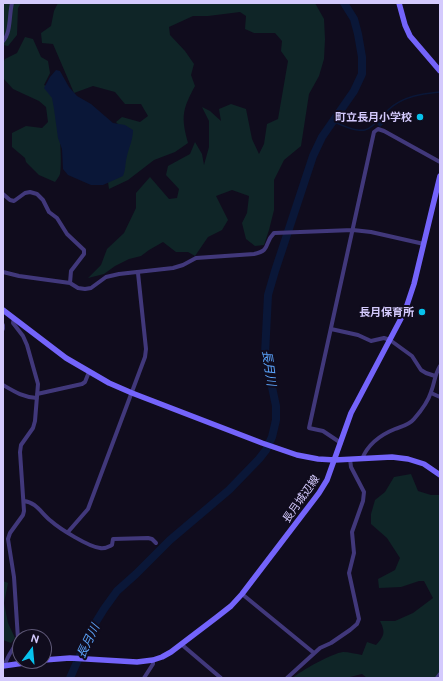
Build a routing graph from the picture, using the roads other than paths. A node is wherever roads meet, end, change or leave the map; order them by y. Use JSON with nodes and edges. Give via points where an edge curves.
{"nodes":[{"id":1,"x":12,"y":3,"type":"edge"},
{"id":2,"x":399,"y":3,"type":"edge"},
{"id":3,"x":3,"y":41,"type":"edge"},
{"id":4,"x":440,"y":71,"type":"edge"},
{"id":5,"x":440,"y":162,"type":"edge"},
{"id":6,"x":440,"y":176,"type":"edge"},
{"id":7,"x":3,"y":194,"type":"edge"},
{"id":8,"x":353,"y":230,"type":"junction"},
{"id":9,"x":424,"y":244,"type":"junction"},
{"id":10,"x":3,"y":272,"type":"edge"},
{"id":11,"x":138,"y":273,"type":"junction"},
{"id":12,"x":70,"y":283,"type":"junction"},
{"id":13,"x":3,"y":310,"type":"edge"},
{"id":14,"x":14,"y":318,"type":"junction"},
{"id":15,"x":3,"y":325,"type":"edge"},
{"id":16,"x":3,"y":329,"type":"edge"},
{"id":17,"x":331,"y":329,"type":"junction"},
{"id":18,"x":390,"y":340,"type":"junction"},
{"id":19,"x":440,"y":366,"type":"edge"},
{"id":20,"x":89,"y":372,"type":"junction"},
{"id":21,"x":435,"y":376,"type":"junction"},
{"id":22,"x":3,"y":385,"type":"edge"},
{"id":23,"x":431,"y":392,"type":"junction"},
{"id":24,"x":132,"y":393,"type":"junction"},
{"id":25,"x":37,"y":396,"type":"junction"},
{"id":26,"x":440,"y":397,"type":"edge"},
{"id":27,"x":341,"y":443,"type":"junction"},
{"id":28,"x":362,"y":459,"type":"junction"},
{"id":29,"x":335,"y":460,"type":"junction"},
{"id":30,"x":350,"y":460,"type":"junction"},
{"id":31,"x":440,"y":475,"type":"edge"},
{"id":32,"x":24,"y":501,"type":"junction"},
{"id":33,"x":68,"y":532,"type":"junction"},
{"id":34,"x":156,"y":543,"type":"dead end"},
{"id":35,"x":242,"y":594,"type":"junction"},
{"id":36,"x":181,"y":644,"type":"junction"},
{"id":37,"x":314,"y":653,"type":"junction"},
{"id":38,"x":52,"y":659,"type":"edge"},
{"id":39,"x":153,"y":660,"type":"junction"},
{"id":40,"x":4,"y":666,"type":"edge"},
{"id":41,"x":440,"y":674,"type":"edge"},
{"id":42,"x":144,"y":678,"type":"edge"},
{"id":43,"x":220,"y":678,"type":"edge"},
{"id":44,"x":287,"y":678,"type":"edge"},
{"id":45,"x":438,"y":678,"type":"edge"}],
"edges":[{"from":1,"to":3,"type":"street","via":[[9,29]]},
{"from":2,"to":4,"type":"main road","via":[[404,25],[410,36]]},
{"from":5,"to":8,"type":"street","via":[[384,131],[378,129],[374,132]]},
{"from":6,"to":9,"type":"main road","name":"長月城辺線"},
{"from":7,"to":12,"type":"street","via":[[14,201],[25,193],[37,194],[67,234],[84,250],[84,254],[71,271]]},
{"from":8,"to":9,"type":"street"},
{"from":8,"to":11,"type":"street","via":[[274,233],[263,252],[196,258],[173,268]]},
{"from":8,"to":17,"type":"street"},
{"from":9,"to":18,"type":"main road","name":"長月城辺線","via":[[409,301]]},
{"from":10,"to":12,"type":"street"},
{"from":11,"to":12,"type":"street","via":[[106,277],[91,288],[85,289]]},
{"from":11,"to":24,"type":"street","via":[[146,349]]},
{"from":13,"to":14,"type":"main road"},
{"from":14,"to":20,"type":"main road","via":[[66,358]]},
{"from":14,"to":25,"type":"street","via":[[13,323],[23,336],[38,384]]},
{"from":15,"to":16,"type":"street"},
{"from":17,"to":18,"type":"street","via":[[358,335],[371,341],[384,338]]},
{"from":17,"to":27,"type":"street","via":[[309,428],[323,431]]},
{"from":18,"to":21,"type":"street","via":[[412,356],[421,370]]},
{"from":18,"to":27,"type":"main road","name":"長月城辺線","via":[[358,400]]},
{"from":19,"to":21,"type":"street"},
{"from":20,"to":24,"type":"main road"},
{"from":20,"to":25,"type":"street","via":[[82,384]]},
{"from":21,"to":23,"type":"street"},
{"from":22,"to":25,"type":"street","via":[[19,395]]},
{"from":23,"to":26,"type":"street"},
{"from":23,"to":28,"type":"street","via":[[425,405],[409,424],[384,434],[368,447]]},
{"from":24,"to":29,"type":"main road","via":[[297,455]]},
{"from":24,"to":33,"type":"street","via":[[88,509]]},
{"from":25,"to":32,"type":"street","via":[[33,428],[20,452]]},
{"from":27,"to":29,"type":"main road","name":"長月城辺線"},
{"from":28,"to":30,"type":"main road"},
{"from":28,"to":31,"type":"main road","via":[[408,459],[424,464]]},
{"from":29,"to":30,"type":"main road"},
{"from":29,"to":35,"type":"main road","name":"長月城辺線","via":[[319,493]]},
{"from":30,"to":37,"type":"street","via":[[364,492],[352,532],[354,553],[349,573],[359,620],[350,630]]},
{"from":32,"to":33,"type":"street","via":[[34,504],[51,521]]},
{"from":32,"to":40,"type":"street","via":[[23,515],[8,539],[14,577],[18,639]]},
{"from":33,"to":34,"type":"street","via":[[102,549],[112,545],[113,539],[148,538]]},
{"from":35,"to":36,"type":"main road","name":"長月城辺線","via":[[231,606]]},
{"from":35,"to":37,"type":"street"},
{"from":36,"to":39,"type":"main road","name":"長月城辺線"},
{"from":36,"to":43,"type":"street"},
{"from":37,"to":44,"type":"street"},
{"from":38,"to":39,"type":"main road","name":"長月城辺線","via":[[85,658],[137,662]]},
{"from":39,"to":42,"type":"street"},
{"from":41,"to":45,"type":"street"}]}
